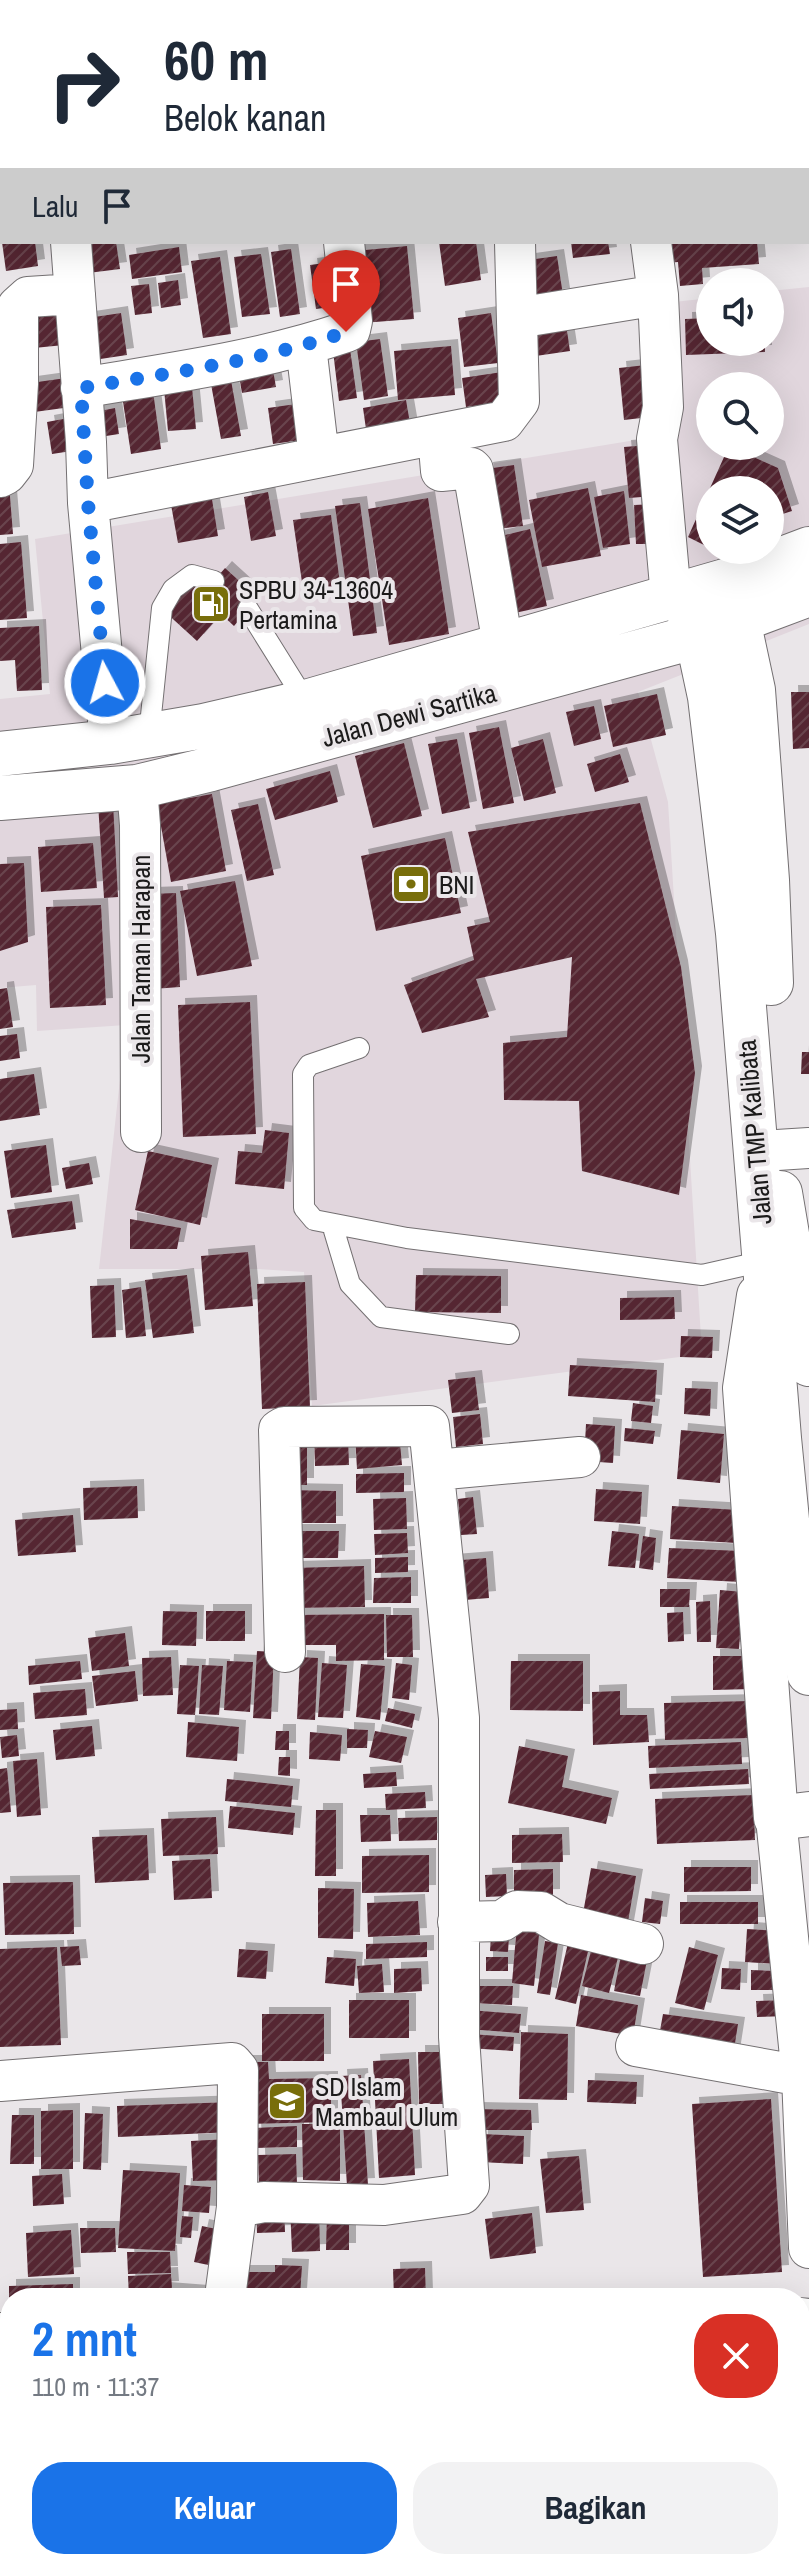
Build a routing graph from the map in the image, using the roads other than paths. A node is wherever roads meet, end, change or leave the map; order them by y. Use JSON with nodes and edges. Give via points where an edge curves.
{"nodes":[{"id":1,"x":71,"y":244,"type":"edge"},
{"id":2,"x":344,"y":244,"type":"edge"},
{"id":3,"x":515,"y":244,"type":"edge"},
{"id":4,"x":651,"y":244,"type":"edge"},
{"id":5,"x":75,"y":294,"type":"junction"},
{"id":6,"x":658,"y":295,"type":"junction"},
{"id":7,"x":517,"y":318,"type":"junction"},
{"id":8,"x":306,"y":346,"type":"junction"},
{"id":9,"x":81,"y":388,"type":"junction"},
{"id":10,"x":438,"y":435,"type":"junction"},
{"id":11,"x":319,"y":457,"type":"junction"},
{"id":12,"x":0,"y":477,"type":"edge"},
{"id":13,"x":88,"y":503,"type":"junction"},
{"id":14,"x":809,"y":549,"type":"edge"},
{"id":15,"x":214,"y":581,"type":"dead end"},
{"id":16,"x":809,"y":594,"type":"edge"},
{"id":17,"x":676,"y":595,"type":"junction"},
{"id":18,"x":731,"y":601,"type":"junction"},
{"id":19,"x":248,"y":609,"type":"dead end"},
{"id":20,"x":697,"y":636,"type":"junction"},
{"id":21,"x":503,"y":645,"type":"junction"},
{"id":22,"x":306,"y":702,"type":"junction"},
{"id":23,"x":130,"y":739,"type":"junction"},
{"id":24,"x":0,"y":754,"type":"edge"},
{"id":25,"x":137,"y":787,"type":"junction"},
{"id":26,"x":0,"y":798,"type":"edge"},
{"id":27,"x":359,"y":1048,"type":"dead end"},
{"id":28,"x":141,"y":1132,"type":"dead end"},
{"id":29,"x":789,"y":1164,"type":"edge"},
{"id":30,"x":332,"y":1224,"type":"junction"},
{"id":31,"x":772,"y":1282,"type":"junction"},
{"id":32,"x":509,"y":1334,"type":"dead end"},
{"id":33,"x":809,"y":1364,"type":"edge"},
{"id":34,"x":580,"y":1457,"type":"dead end"},
{"id":35,"x":435,"y":1470,"type":"junction"},
{"id":36,"x":809,"y":1556,"type":"edge"},
{"id":37,"x":285,"y":1652,"type":"dead end"},
{"id":38,"x":809,"y":1673,"type":"edge"},
{"id":39,"x":793,"y":1816,"type":"edge"},
{"id":40,"x":458,"y":1922,"type":"junction"},
{"id":41,"x":643,"y":1944,"type":"dead end"},
{"id":42,"x":636,"y":2046,"type":"dead end"},
{"id":43,"x":802,"y":2076,"type":"junction"},
{"id":44,"x":0,"y":2081,"type":"edge"},
{"id":45,"x":237,"y":2207,"type":"junction"},
{"id":46,"x":809,"y":2248,"type":"edge"},
{"id":47,"x":226,"y":2288,"type":"edge"}],
"edges":[{"from":1,"to":5,"type":"street"},
{"from":2,"to":8,"type":"street","via":[[351,326]]},
{"from":3,"to":7,"type":"street"},
{"from":4,"to":6,"type":"street"},
{"from":5,"to":9,"type":"street"},
{"from":5,"to":12,"type":"street","via":[[28,297],[18,306],[13,465]]},
{"from":6,"to":7,"type":"street"},
{"from":6,"to":17,"type":"street","via":[[663,407],[657,439]]},
{"from":7,"to":10,"type":"street","via":[[519,401],[513,411],[504,421]]},
{"from":8,"to":9,"type":"street"},
{"from":8,"to":11,"type":"street"},
{"from":9,"to":13,"type":"street"},
{"from":10,"to":11,"type":"street"},
{"from":10,"to":21,"type":"street","via":[[441,471],[473,470]]},
{"from":11,"to":13,"type":"street"},
{"from":13,"to":23,"type":"street"},
{"from":14,"to":18,"type":"main road","name":"Jalan Dewi Sartika"},
{"from":15,"to":23,"type":"lane","via":[[192,575],[173,589],[162,608]]},
{"from":16,"to":18,"type":"main road","name":"Jalan Dewi Sartika"},
{"from":17,"to":18,"type":"main road","name":"Jalan Dewi Sartika"},
{"from":17,"to":20,"type":"main road","name":"Jalan TMP Kalibata"},
{"from":17,"to":21,"type":"main road","name":"Jalan Dewi Sartika"},
{"from":18,"to":20,"type":"main road","name":"Jalan Dewi Sartika"},
{"from":18,"to":29,"type":"main road","name":"Jalan TMP Kalibata","via":[[754,705]]},
{"from":19,"to":22,"type":"lane"},
{"from":20,"to":25,"type":"main road","name":"Jalan Dewi Sartika"},
{"from":20,"to":31,"type":"main road","name":"Jalan TMP Kalibata","via":[[710,697],[738,933]]},
{"from":21,"to":22,"type":"main road","name":"Jalan Dewi Sartika"},
{"from":22,"to":23,"type":"main road","name":"Jalan Dewi Sartika"},
{"from":23,"to":24,"type":"main road","name":"Jalan Dewi Sartika"},
{"from":25,"to":26,"type":"main road","name":"Jalan Dewi Sartika"},
{"from":25,"to":28,"type":"street","name":"Jalan Taman Harapan"},
{"from":27,"to":30,"type":"lane","via":[[309,1065],[303,1074],[304,1208],[314,1220]]},
{"from":29,"to":31,"type":"main road","name":"Jalan TMP Kalibata"},
{"from":29,"to":33,"type":"main road"},
{"from":30,"to":31,"type":"lane","via":[[407,1238]]},
{"from":30,"to":32,"type":"lane","via":[[350,1284],[381,1317]]},
{"from":31,"to":36,"type":"main road","name":"Jalan TMP Kalibata"},
{"from":31,"to":38,"type":"main road","name":"Jalan TMP Kalibata","via":[[787,1520]]},
{"from":31,"to":39,"type":"main road","via":[[757,1303],[745,1388]]},
{"from":34,"to":35,"type":"street"},
{"from":35,"to":37,"type":"street","via":[[431,1430],[425,1424],[279,1430]]},
{"from":35,"to":40,"type":"street","via":[[459,1718]]},
{"from":39,"to":43,"type":"street"},
{"from":40,"to":41,"type":"street","via":[[502,1921],[517,1911],[541,1912],[559,1923]]},
{"from":40,"to":45,"type":"street","via":[[467,2190],[384,2205],[264,2202]]},
{"from":42,"to":43,"type":"street"},
{"from":43,"to":46,"type":"street"},
{"from":44,"to":45,"type":"street","via":[[232,2063],[238,2070]]},
{"from":45,"to":47,"type":"street"}]}
